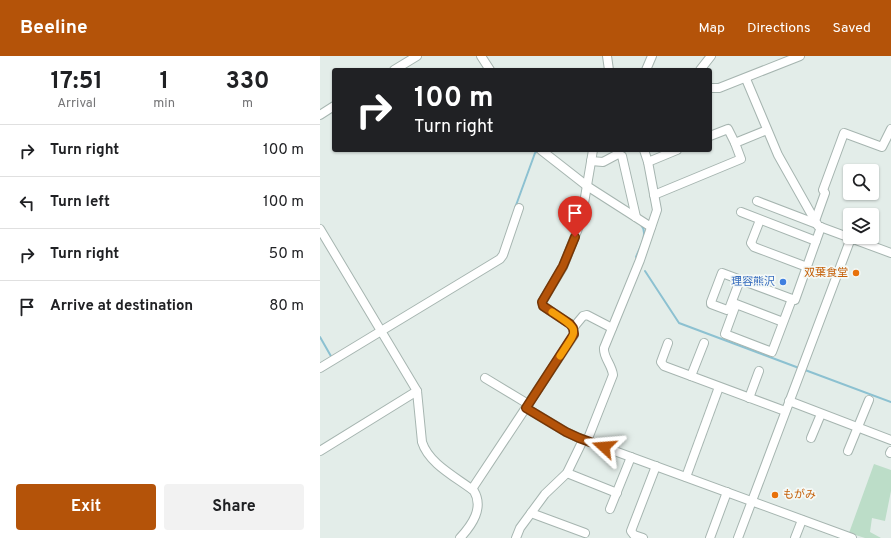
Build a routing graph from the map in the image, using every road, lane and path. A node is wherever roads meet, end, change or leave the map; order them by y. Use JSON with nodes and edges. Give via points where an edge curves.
{"nodes":[{"id":1,"x":417,"y":56,"type":"edge"},
{"id":2,"x":481,"y":56,"type":"edge"},
{"id":3,"x":607,"y":56,"type":"edge"},
{"id":4,"x":652,"y":56,"type":"edge"},
{"id":5,"x":711,"y":56,"type":"edge"},
{"id":6,"x":800,"y":56,"type":"edge"},
{"id":7,"x":397,"y":68,"type":"edge"},
{"id":8,"x":489,"y":68,"type":"edge"},
{"id":9,"x":608,"y":68,"type":"edge"},
{"id":10,"x":647,"y":68,"type":"edge"},
{"id":11,"x":702,"y":68,"type":"edge"},
{"id":12,"x":746,"y":79,"type":"junction"},
{"id":13,"x":712,"y":88,"type":"edge"},
{"id":14,"x":332,"y":107,"type":"edge"},
{"id":15,"x":320,"y":115,"type":"edge"},
{"id":16,"x":767,"y":130,"type":"junction"},
{"id":17,"x":891,"y":130,"type":"edge"},
{"id":18,"x":712,"y":135,"type":"edge"},
{"id":19,"x":735,"y":143,"type":"junction"},
{"id":20,"x":544,"y":152,"type":"edge"},
{"id":21,"x":593,"y":152,"type":"edge"},
{"id":22,"x":645,"y":152,"type":"edge"},
{"id":23,"x":672,"y":152,"type":"edge"},
{"id":24,"x":591,"y":161,"type":"junction"},
{"id":25,"x":648,"y":162,"type":"junction"},
{"id":26,"x":587,"y":186,"type":"junction"},
{"id":27,"x":654,"y":195,"type":"junction"},
{"id":28,"x":757,"y":201,"type":"dead end"},
{"id":29,"x":519,"y":208,"type":"dead end"},
{"id":30,"x":741,"y":212,"type":"dead end"},
{"id":31,"x":636,"y":217,"type":"junction"},
{"id":32,"x":760,"y":220,"type":"junction"},
{"id":33,"x":818,"y":224,"type":"junction"},
{"id":34,"x":651,"y":227,"type":"junction"},
{"id":35,"x":320,"y":229,"type":"edge"},
{"id":36,"x":843,"y":235,"type":"edge"},
{"id":37,"x":816,"y":241,"type":"junction"},
{"id":38,"x":849,"y":244,"type":"edge"},
{"id":39,"x":867,"y":244,"type":"edge"},
{"id":40,"x":891,"y":253,"type":"edge"},
{"id":41,"x":807,"y":267,"type":"junction"},
{"id":42,"x":740,"y":280,"type":"junction"},
{"id":43,"x":792,"y":299,"type":"junction"},
{"id":44,"x":732,"y":309,"type":"junction"},
{"id":45,"x":783,"y":322,"type":"junction"},
{"id":46,"x":573,"y":328,"type":"junction"},
{"id":47,"x":612,"y":328,"type":"junction"},
{"id":48,"x":382,"y":331,"type":"junction"},
{"id":49,"x":668,"y":343,"type":"dead end"},
{"id":50,"x":704,"y":343,"type":"dead end"},
{"id":51,"x":320,"y":368,"type":"edge"},
{"id":52,"x":759,"y":371,"type":"dead end"},
{"id":53,"x":691,"y":376,"type":"junction"},
{"id":54,"x":485,"y":378,"type":"dead end"},
{"id":55,"x":719,"y":387,"type":"junction"},
{"id":56,"x":417,"y":391,"type":"junction"},
{"id":57,"x":749,"y":398,"type":"junction"},
{"id":58,"x":869,"y":400,"type":"dead end"},
{"id":59,"x":789,"y":401,"type":"junction"},
{"id":60,"x":527,"y":406,"type":"junction"},
{"id":61,"x":785,"y":411,"type":"junction"},
{"id":62,"x":821,"y":414,"type":"junction"},
{"id":63,"x":858,"y":427,"type":"junction"},
{"id":64,"x":811,"y":438,"type":"dead end"},
{"id":65,"x":585,"y":440,"type":"junction"},
{"id":66,"x":891,"y":440,"type":"edge"},
{"id":67,"x":320,"y":451,"type":"edge"},
{"id":68,"x":848,"y":451,"type":"dead end"},
{"id":69,"x":631,"y":457,"type":"junction"},
{"id":70,"x":656,"y":466,"type":"junction"},
{"id":71,"x":567,"y":473,"type":"junction"},
{"id":72,"x":686,"y":477,"type":"junction"},
{"id":73,"x":472,"y":489,"type":"junction"},
{"id":74,"x":727,"y":492,"type":"junction"},
{"id":75,"x":617,"y":493,"type":"junction"},
{"id":76,"x":752,"y":501,"type":"junction"},
{"id":77,"x":610,"y":508,"type":"dead end"},
{"id":78,"x":531,"y":513,"type":"junction"},
{"id":79,"x":802,"y":520,"type":"junction"},
{"id":80,"x":585,"y":533,"type":"dead end"},
{"id":81,"x":460,"y":538,"type":"edge"},
{"id":82,"x":516,"y":538,"type":"edge"},
{"id":83,"x":642,"y":538,"type":"edge"},
{"id":84,"x":710,"y":538,"type":"edge"},
{"id":85,"x":738,"y":538,"type":"edge"},
{"id":86,"x":795,"y":538,"type":"edge"},
{"id":87,"x":852,"y":538,"type":"edge"}],
"edges":[{"from":1,"to":7,"type":"lane"},
{"from":2,"to":8,"type":"lane"},
{"from":3,"to":9,"type":"lane"},
{"from":4,"to":10,"type":"lane"},
{"from":5,"to":11,"type":"lane"},
{"from":6,"to":12,"type":"lane"},
{"from":12,"to":13,"type":"lane"},
{"from":12,"to":16,"type":"lane"},
{"from":14,"to":15,"type":"lane"},
{"from":16,"to":19,"type":"lane"},
{"from":16,"to":33,"type":"lane","via":[[778,155]]},
{"from":17,"to":33,"type":"lane","via":[[882,147],[844,133],[823,190],[825,194]]},
{"from":18,"to":19,"type":"lane","via":[[728,129]]},
{"from":19,"to":27,"type":"lane","via":[[741,159]]},
{"from":20,"to":26,"type":"lane"},
{"from":21,"to":24,"type":"lane"},
{"from":22,"to":25,"type":"lane"},
{"from":23,"to":25,"type":"lane"},
{"from":24,"to":26,"type":"lane"},
{"from":24,"to":31,"type":"lane","via":[[603,162],[618,154],[622,156]]},
{"from":25,"to":27,"type":"lane"},
{"from":26,"to":31,"type":"lane"},
{"from":26,"to":46,"type":"lane","via":[[579,226],[567,258],[542,302],[543,306]]},
{"from":27,"to":34,"type":"lane","via":[[657,210]]},
{"from":28,"to":33,"type":"lane"},
{"from":29,"to":48,"type":"lane","via":[[500,259]]},
{"from":30,"to":32,"type":"lane"},
{"from":31,"to":34,"type":"lane"},
{"from":32,"to":37,"type":"lane"},
{"from":32,"to":41,"type":"lane","via":[[751,243],[754,247]]},
{"from":33,"to":36,"type":"lane"},
{"from":33,"to":37,"type":"lane"},
{"from":34,"to":47,"type":"lane"},
{"from":35,"to":48,"type":"lane"},
{"from":37,"to":41,"type":"lane"},
{"from":38,"to":59,"type":"lane"},
{"from":39,"to":40,"type":"lane"},
{"from":41,"to":43,"type":"lane","via":[[795,300]]},
{"from":42,"to":43,"type":"lane"},
{"from":42,"to":44,"type":"lane"},
{"from":42,"to":44,"type":"lane","via":[[722,273],[711,302],[727,310]]},
{"from":43,"to":45,"type":"lane"},
{"from":44,"to":45,"type":"lane","via":[[736,304]]},
{"from":44,"to":45,"type":"lane","via":[[725,334],[772,352]]},
{"from":46,"to":47,"type":"lane","via":[[583,316],[587,316]]},
{"from":46,"to":60,"type":"lane","via":[[574,334]]},
{"from":47,"to":65,"type":"lane","via":[[604,352],[613,375]]},
{"from":48,"to":51,"type":"lane"},
{"from":48,"to":56,"type":"lane"},
{"from":49,"to":53,"type":"lane","via":[[661,362],[664,366]]},
{"from":50,"to":53,"type":"lane"},
{"from":52,"to":57,"type":"lane"},
{"from":53,"to":55,"type":"lane"},
{"from":54,"to":60,"type":"lane"},
{"from":55,"to":57,"type":"lane"},
{"from":55,"to":72,"type":"lane"},
{"from":56,"to":67,"type":"lane"},
{"from":56,"to":73,"type":"lane","via":[[424,450],[431,459]]},
{"from":57,"to":61,"type":"lane"},
{"from":58,"to":63,"type":"lane"},
{"from":59,"to":61,"type":"lane"},
{"from":59,"to":62,"type":"lane"},
{"from":60,"to":65,"type":"lane","via":[[566,432]]},
{"from":60,"to":73,"type":"lane"},
{"from":61,"to":76,"type":"lane"},
{"from":62,"to":63,"type":"lane"},
{"from":62,"to":64,"type":"lane"},
{"from":63,"to":66,"type":"lane"},
{"from":63,"to":68,"type":"lane"},
{"from":65,"to":69,"type":"lane"},
{"from":65,"to":71,"type":"lane"},
{"from":69,"to":70,"type":"lane"},
{"from":69,"to":75,"type":"lane"},
{"from":70,"to":72,"type":"lane"},
{"from":70,"to":83,"type":"lane","via":[[631,531]]},
{"from":71,"to":75,"type":"lane"},
{"from":71,"to":78,"type":"lane","via":[[545,494]]},
{"from":72,"to":74,"type":"lane"},
{"from":73,"to":81,"type":"lane","via":[[477,495],[478,506],[471,524]]},
{"from":74,"to":76,"type":"lane"},
{"from":74,"to":84,"type":"lane"},
{"from":75,"to":77,"type":"lane"},
{"from":76,"to":79,"type":"lane"},
{"from":76,"to":85,"type":"lane"},
{"from":78,"to":80,"type":"lane"},
{"from":78,"to":82,"type":"lane"},
{"from":79,"to":86,"type":"lane"},
{"from":79,"to":87,"type":"lane"}]}
